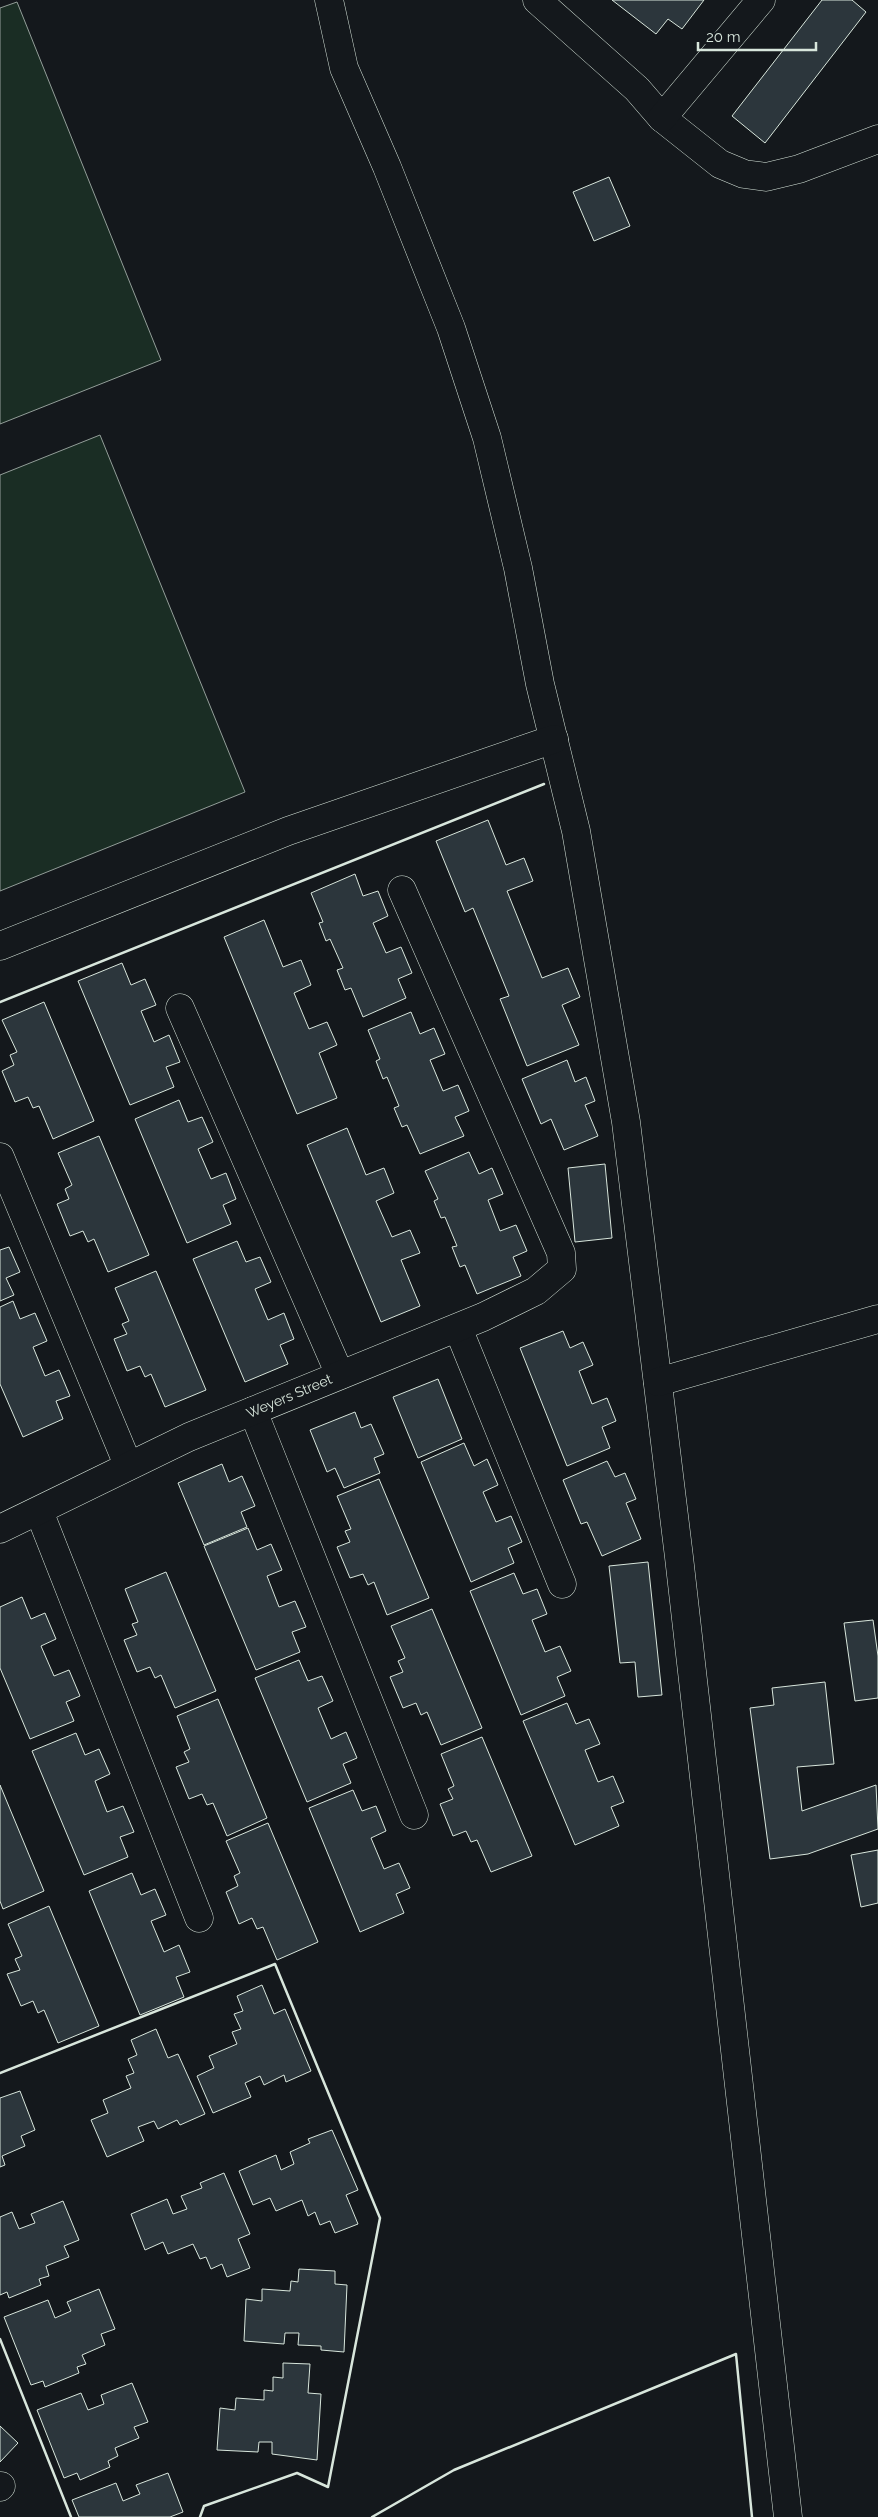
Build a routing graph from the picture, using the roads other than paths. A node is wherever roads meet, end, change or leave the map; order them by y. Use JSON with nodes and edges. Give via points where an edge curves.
{"nodes":[{"id":1,"x":329,"y":0,"type":"edge"},
{"id":2,"x":537,"y":0,"type":"edge"},
{"id":3,"x":761,"y":0,"type":"edge"},
{"id":4,"x":662,"y":118,"type":"junction"},
{"id":5,"x":878,"y":139,"type":"edge"},
{"id":6,"x":554,"y":739,"type":"junction"},
{"id":7,"x":402,"y":890,"type":"dead end"},
{"id":8,"x":0,"y":946,"type":"edge"},
{"id":9,"x":180,"y":1008,"type":"dead end"},
{"id":10,"x":0,"y":1157,"type":"edge"},
{"id":11,"x":878,"y":1319,"type":"edge"},
{"id":12,"x":458,"y":1328,"type":"junction"},
{"id":13,"x":340,"y":1375,"type":"junction"},
{"id":14,"x":658,"y":1382,"type":"junction"},
{"id":15,"x":253,"y":1411,"type":"junction"},
{"id":16,"x":128,"y":1464,"type":"junction"},
{"id":17,"x":39,"y":1511,"type":"junction"},
{"id":18,"x":0,"y":1528,"type":"edge"},
{"id":19,"x":562,"y":1584,"type":"dead end"},
{"id":20,"x":414,"y":1815,"type":"dead end"},
{"id":21,"x":200,"y":1918,"type":"dead end"},
{"id":22,"x":788,"y":2517,"type":"edge"}],
"edges":[{"from":1,"to":6,"type":"street","via":[[344,68],[451,328],[487,438]]},
{"from":2,"to":4,"type":"street","via":[[637,89]]},
{"from":3,"to":4,"type":"street"},
{"from":4,"to":5,"type":"street","via":[[720,164],[744,174],[766,177],[799,169]]},
{"from":6,"to":8,"type":"street","via":[[288,831]]},
{"from":6,"to":14,"type":"street","via":[[576,832],[626,1122]]},
{"from":7,"to":12,"type":"street","name":"Weyers Street","via":[[561,1253],[562,1269],[536,1291]]},
{"from":9,"to":13,"type":"street"},
{"from":10,"to":16,"type":"street"},
{"from":11,"to":14,"type":"street"},
{"from":12,"to":13,"type":"street","name":"Weyers Street"},
{"from":12,"to":19,"type":"street"},
{"from":13,"to":15,"type":"street","name":"Weyers Street"},
{"from":14,"to":22,"type":"street"},
{"from":15,"to":16,"type":"street","name":"Weyers Street"},
{"from":15,"to":20,"type":"street"},
{"from":16,"to":17,"type":"street","name":"Weyers Street"},
{"from":17,"to":18,"type":"street","name":"Weyers Street"},
{"from":17,"to":21,"type":"street"}]}
